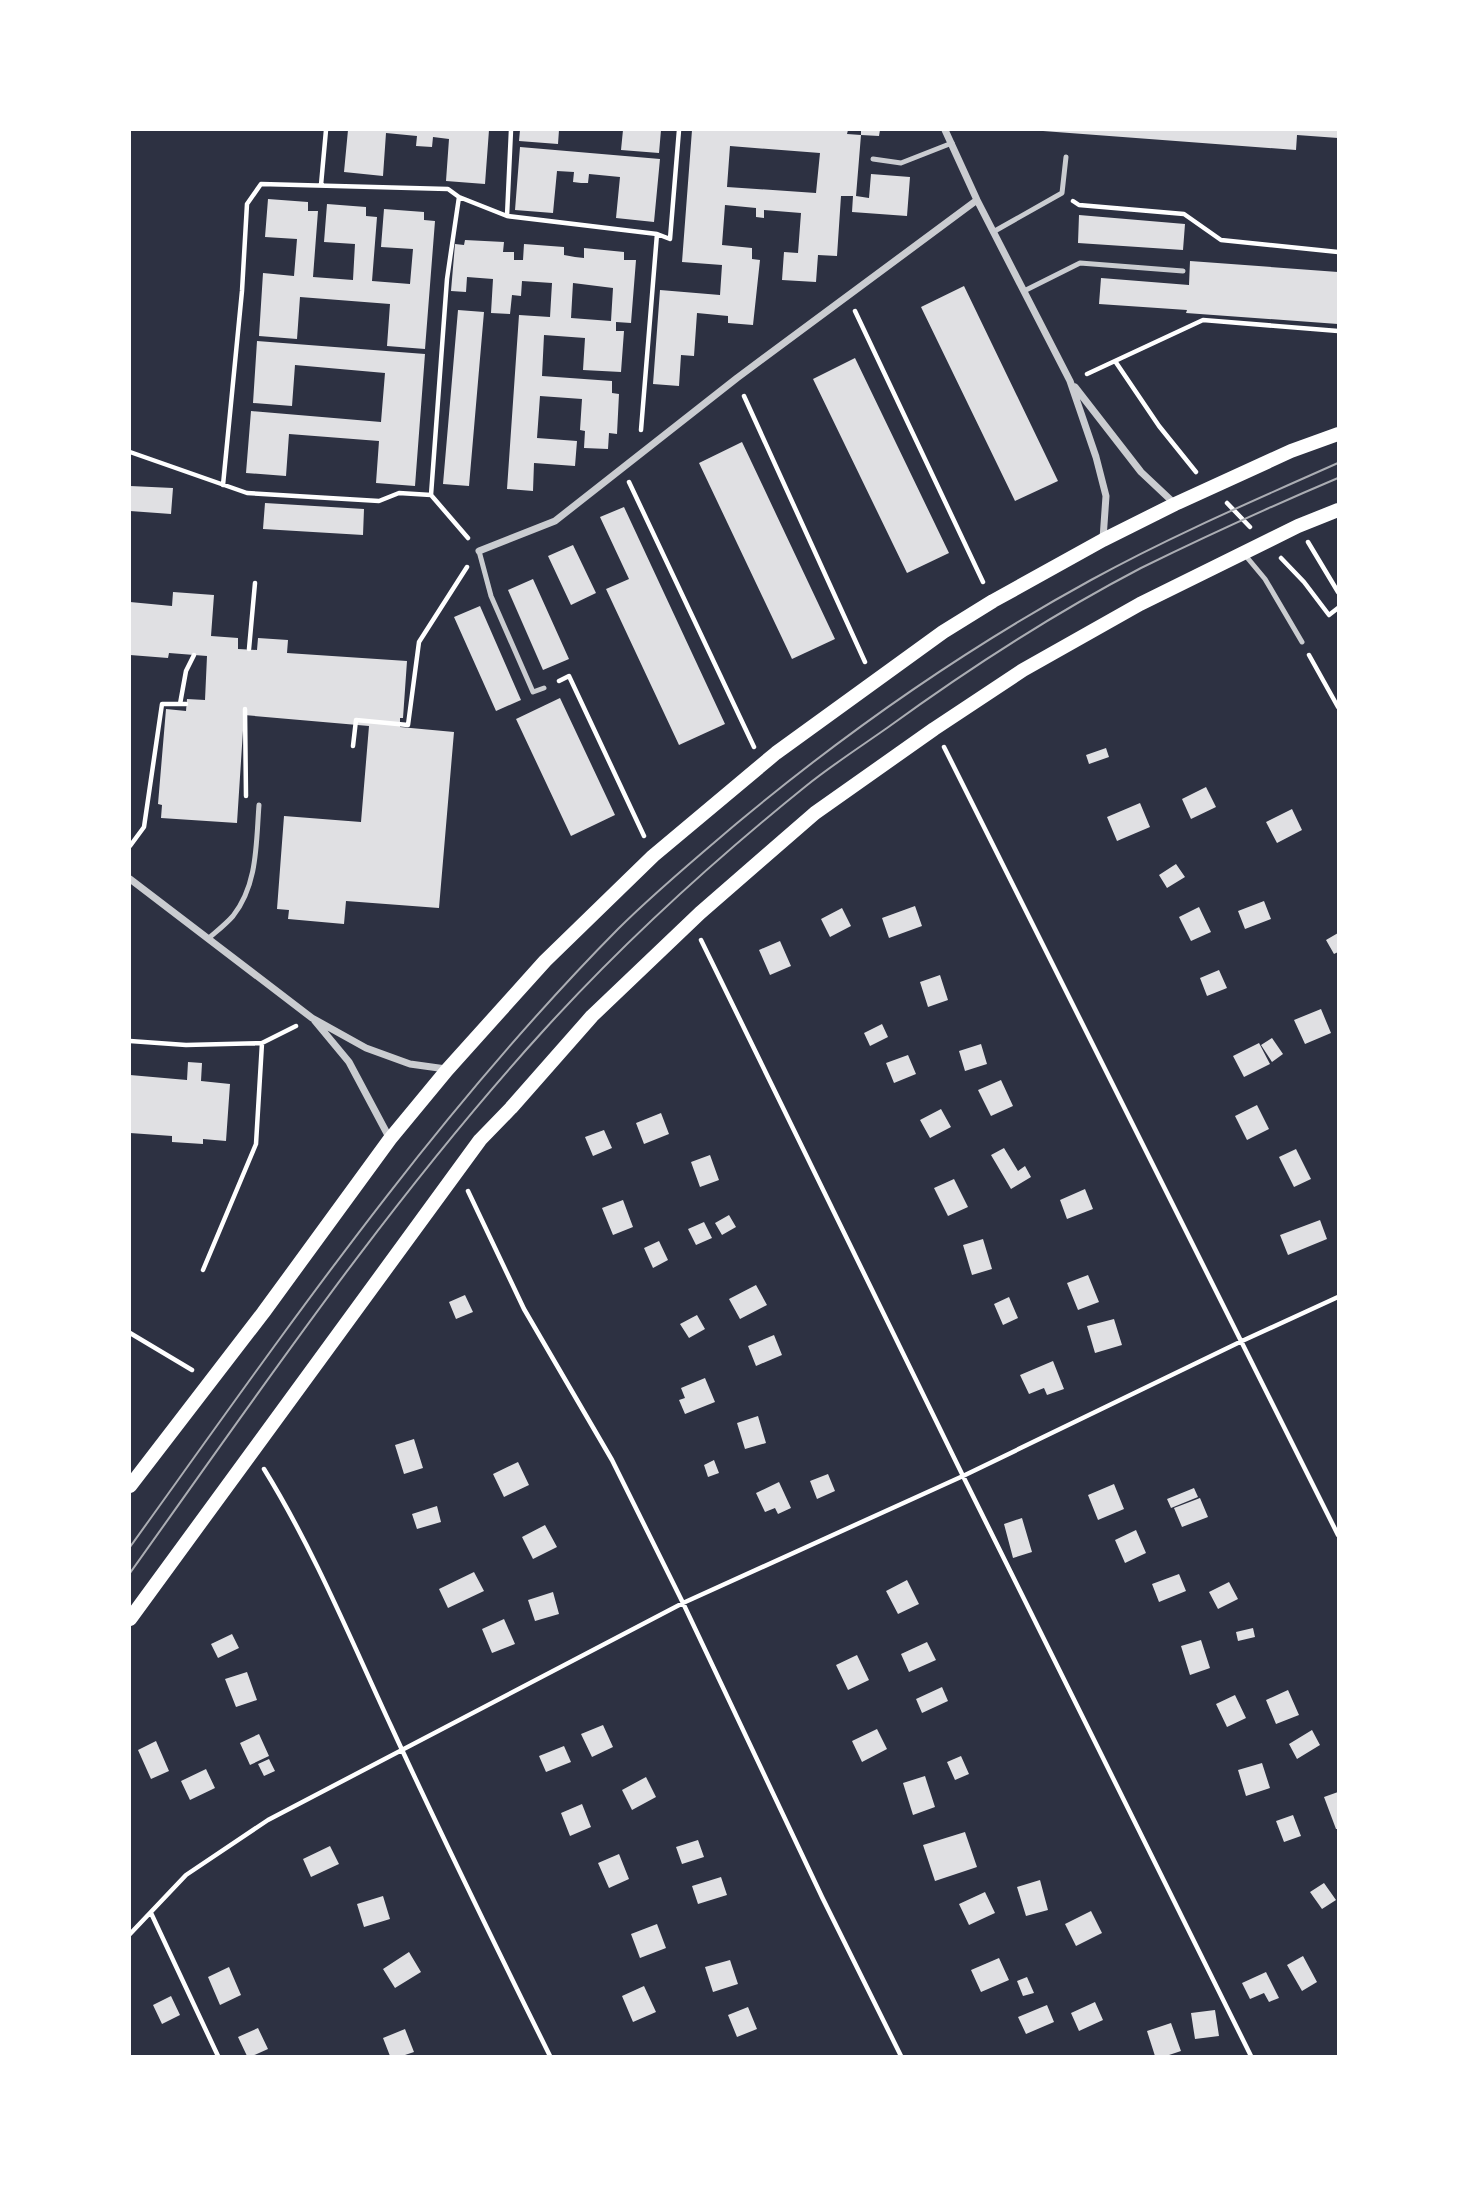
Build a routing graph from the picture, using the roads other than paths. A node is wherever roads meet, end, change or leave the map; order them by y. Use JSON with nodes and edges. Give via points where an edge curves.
{"nodes":[{"id":1,"x":946,"y":130,"type":"edge"},
{"id":2,"x":952,"y":143,"type":"junction"},
{"id":3,"x":1066,"y":157,"type":"dead end"},
{"id":4,"x":873,"y":159,"type":"dead end"},
{"id":5,"x":978,"y":200,"type":"junction"},
{"id":6,"x":993,"y":232,"type":"junction"},
{"id":7,"x":1183,"y":271,"type":"dead end"},
{"id":8,"x":1024,"y":291,"type":"junction"},
{"id":9,"x":1070,"y":381,"type":"junction"},
{"id":10,"x":1339,"y":434,"type":"edge"},
{"id":11,"x":1175,"y":504,"type":"junction"},
{"id":12,"x":1339,"y":510,"type":"edge"},
{"id":13,"x":1103,"y":540,"type":"junction"},
{"id":14,"x":478,"y":551,"type":"joint"},
{"id":15,"x":1243,"y":553,"type":"junction"},
{"id":16,"x":1302,"y":642,"type":"road end"},
{"id":17,"x":544,"y":688,"type":"road end"},
{"id":18,"x":259,"y":805,"type":"road end"},
{"id":19,"x":130,"y":880,"type":"edge"},
{"id":20,"x":209,"y":938,"type":"junction"},
{"id":21,"x":312,"y":1018,"type":"junction"},
{"id":22,"x":447,"y":1070,"type":"junction"},
{"id":23,"x":390,"y":1139,"type":"junction"},
{"id":24,"x":130,"y":1486,"type":"edge"},
{"id":25,"x":130,"y":1619,"type":"edge"}],
"edges":[{"from":1,"to":2,"type":"street"},
{"from":2,"to":4,"type":"lane","via":[[901,163]]},
{"from":2,"to":5,"type":"street"},
{"from":3,"to":6,"type":"lane","via":[[1062,192]]},
{"from":5,"to":6,"type":"street"},
{"from":5,"to":14,"type":"street","via":[[737,378],[555,521]]},
{"from":6,"to":8,"type":"street"},
{"from":7,"to":8,"type":"lane","via":[[1080,263]]},
{"from":8,"to":9,"type":"street"},
{"from":9,"to":11,"type":"street","via":[[1140,472]]},
{"from":9,"to":13,"type":"street","via":[[1105,496]]},
{"from":10,"to":11,"type":"main road"},
{"from":11,"to":13,"type":"main road"},
{"from":12,"to":15,"type":"main road"},
{"from":13,"to":22,"type":"main road","via":[[943,632],[762,765],[653,856],[545,961]]},
{"from":14,"to":17,"type":"lane","via":[[491,596],[533,692]]},
{"from":15,"to":16,"type":"lane","via":[[1265,579]]},
{"from":15,"to":25,"type":"main road","via":[[1023,670],[934,729],[815,813],[691,921],[592,1016],[480,1140]]},
{"from":18,"to":20,"type":"lane","via":[[251,883],[231,918]]},
{"from":19,"to":20,"type":"street"},
{"from":20,"to":21,"type":"street"},
{"from":21,"to":22,"type":"street","via":[[366,1048],[410,1064]]},
{"from":21,"to":23,"type":"street","via":[[349,1062]]},
{"from":22,"to":23,"type":"main road"},
{"from":23,"to":24,"type":"main road"}]}
